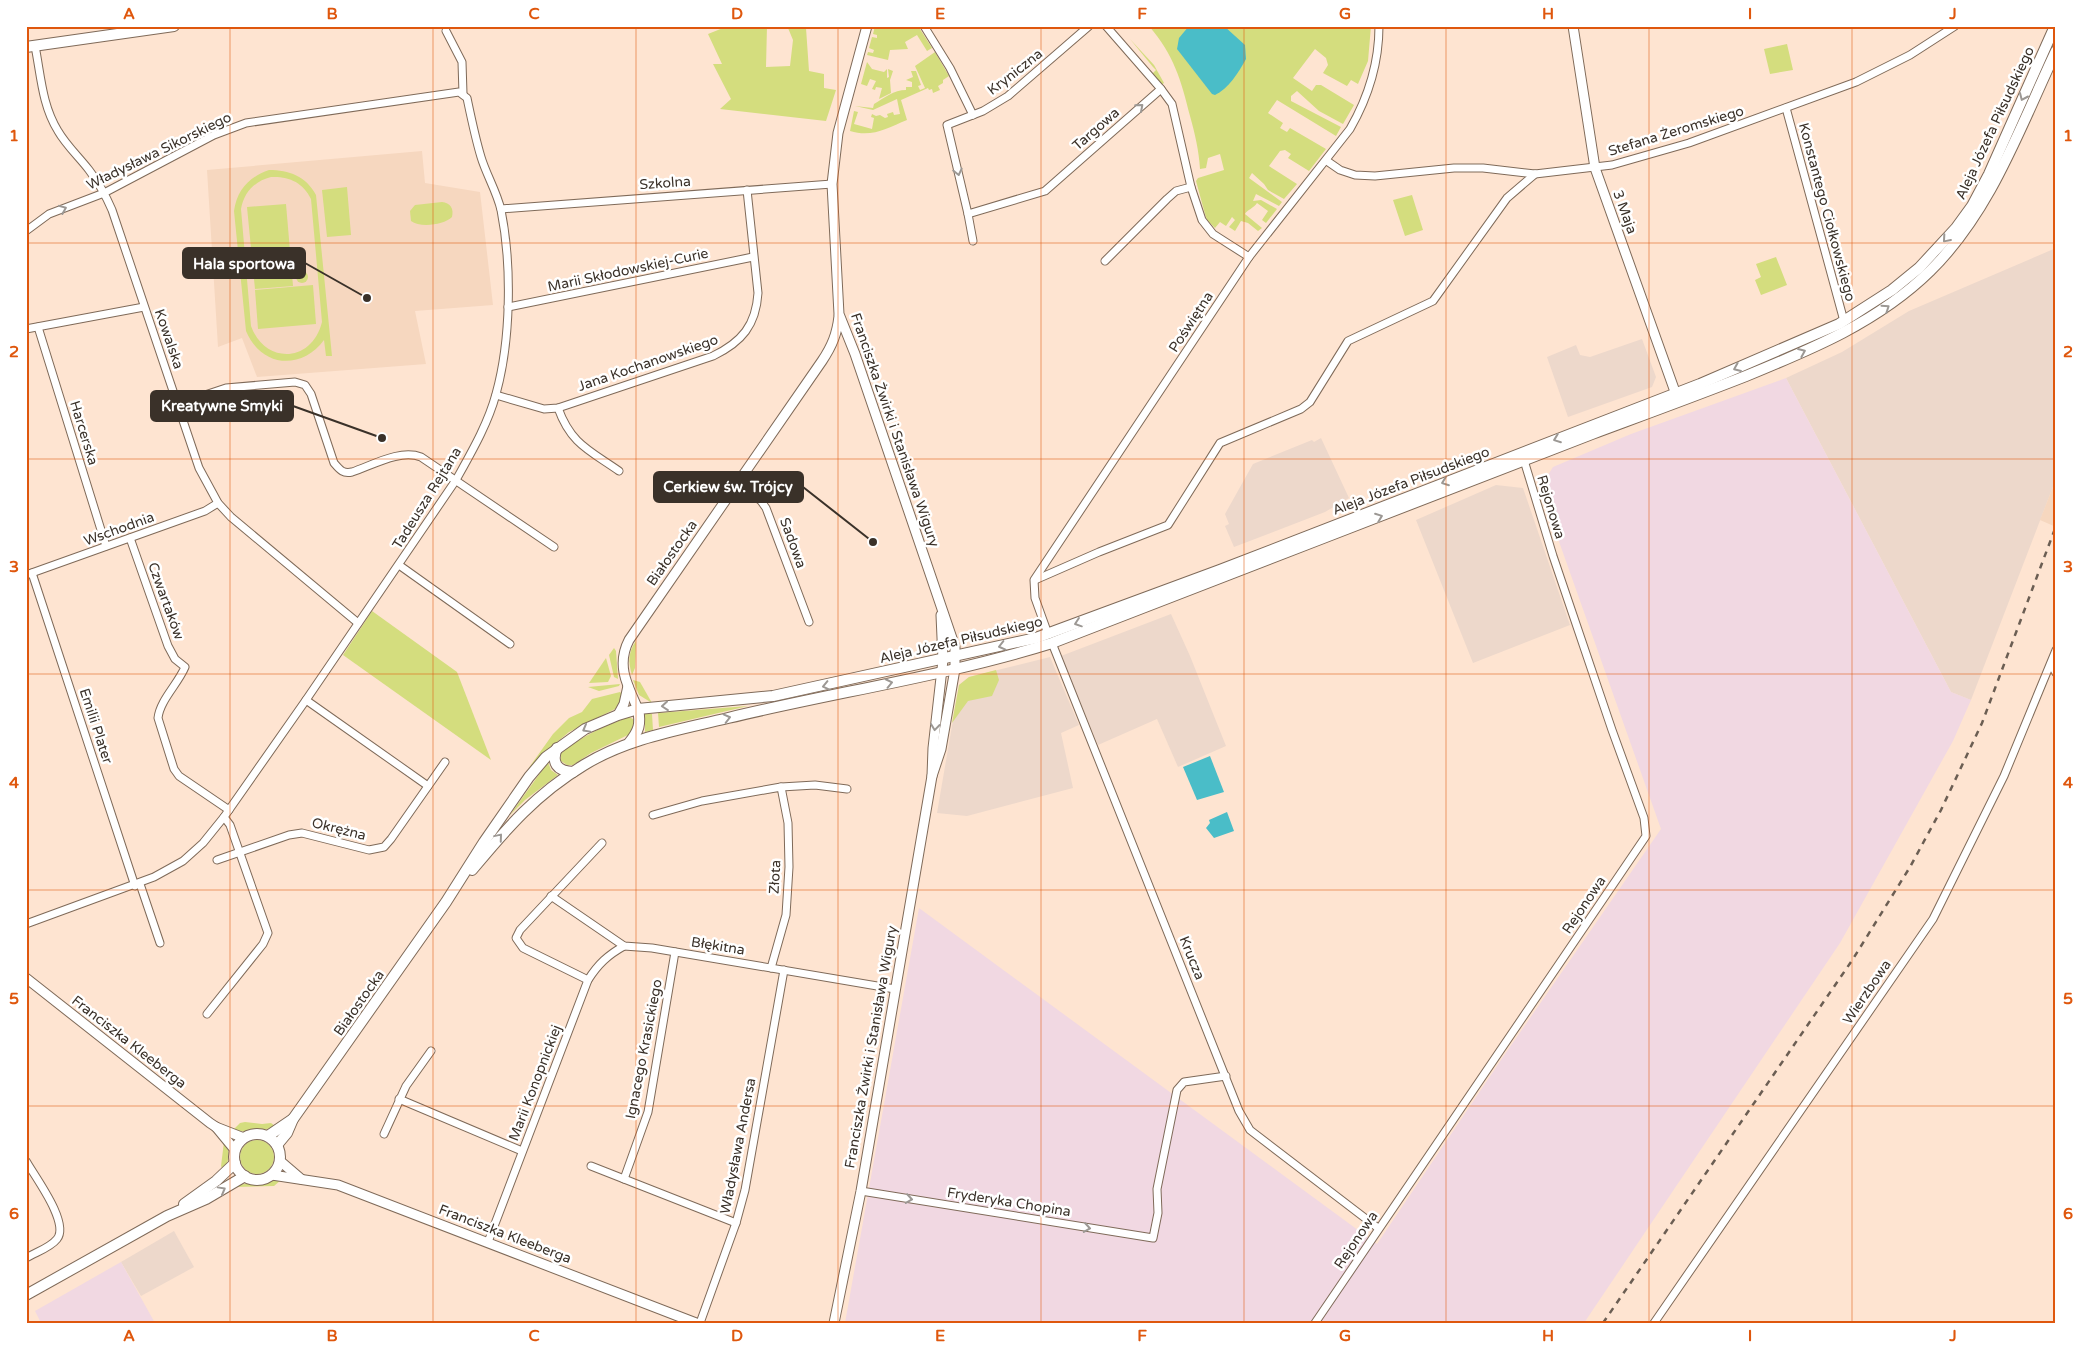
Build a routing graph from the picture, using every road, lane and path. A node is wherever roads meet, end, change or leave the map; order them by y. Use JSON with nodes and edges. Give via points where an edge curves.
{"nodes":[{"id":1,"x":174,"y":26,"type":"edge"},
{"id":2,"x":867,"y":26,"type":"edge"},
{"id":3,"x":924,"y":26,"type":"edge"},
{"id":4,"x":1090,"y":26,"type":"edge"},
{"id":5,"x":1106,"y":26,"type":"edge"},
{"id":6,"x":1379,"y":26,"type":"edge"},
{"id":7,"x":1573,"y":26,"type":"edge"},
{"id":8,"x":1955,"y":26,"type":"edge"},
{"id":9,"x":2055,"y":26,"type":"edge"},
{"id":10,"x":446,"y":31,"type":"dead end"},
{"id":11,"x":31,"y":47,"type":"edge"},
{"id":12,"x":2055,"y":54,"type":"edge"},
{"id":13,"x":1161,"y":88,"type":"junction"},
{"id":14,"x":461,"y":93,"type":"junction"},
{"id":15,"x":1786,"y":108,"type":"junction"},
{"id":16,"x":974,"y":115,"type":"junction"},
{"id":17,"x":1326,"y":161,"type":"junction"},
{"id":18,"x":1595,"y":168,"type":"junction"},
{"id":19,"x":1535,"y":174,"type":"junction"},
{"id":20,"x":832,"y":184,"type":"junction"},
{"id":21,"x":1191,"y":188,"type":"junction"},
{"id":22,"x":747,"y":190,"type":"junction"},
{"id":23,"x":104,"y":193,"type":"junction"},
{"id":24,"x":501,"y":209,"type":"junction"},
{"id":25,"x":968,"y":214,"type":"junction"},
{"id":26,"x":26,"y":231,"type":"edge"},
{"id":27,"x":973,"y":241,"type":"dead end"},
{"id":28,"x":753,"y":257,"type":"junction"},
{"id":29,"x":1249,"y":257,"type":"junction"},
{"id":30,"x":1105,"y":261,"type":"dead end"},
{"id":31,"x":508,"y":307,"type":"junction"},
{"id":32,"x":144,"y":308,"type":"junction"},
{"id":33,"x":839,"y":314,"type":"junction"},
{"id":34,"x":1844,"y":321,"type":"junction"},
{"id":35,"x":38,"y":327,"type":"junction"},
{"id":36,"x":26,"y":329,"type":"edge"},
{"id":37,"x":496,"y":395,"type":"junction"},
{"id":38,"x":1677,"y":397,"type":"junction"},
{"id":39,"x":178,"y":404,"type":"junction"},
{"id":40,"x":558,"y":408,"type":"junction"},
{"id":41,"x":1522,"y":457,"type":"junction"},
{"id":42,"x":618,"y":471,"type":"dead end"},
{"id":43,"x":456,"y":480,"type":"junction"},
{"id":44,"x":738,"y":483,"type":"junction"},
{"id":45,"x":218,"y":503,"type":"junction"},
{"id":46,"x":130,"y":538,"type":"junction"},
{"id":47,"x":106,"y":546,"type":"junction"},
{"id":48,"x":554,"y":547,"type":"dead end"},
{"id":49,"x":398,"y":565,"type":"junction"},
{"id":50,"x":29,"y":574,"type":"edge"},
{"id":51,"x":1034,"y":580,"type":"junction"},
{"id":52,"x":941,"y":604,"type":"junction"},
{"id":53,"x":809,"y":622,"type":"dead end"},
{"id":54,"x":358,"y":623,"type":"junction"},
{"id":55,"x":1050,"y":639,"type":"junction"},
{"id":56,"x":510,"y":644,"type":"dead end"},
{"id":57,"x":2056,"y":650,"type":"edge"},
{"id":58,"x":956,"y":657,"type":"junction"},
{"id":59,"x":943,"y":660,"type":"junction"},
{"id":60,"x":2051,"y":664,"type":"junction"},
{"id":61,"x":955,"y":669,"type":"junction"},
{"id":62,"x":942,"y":672,"type":"junction"},
{"id":63,"x":2056,"y":673,"type":"edge"},
{"id":64,"x":628,"y":686,"type":"junction"},
{"id":65,"x":306,"y":700,"type":"junction"},
{"id":66,"x":638,"y":709,"type":"junction"},
{"id":67,"x":618,"y":715,"type":"junction"},
{"id":68,"x":630,"y":744,"type":"junction"},
{"id":69,"x":557,"y":748,"type":"junction"},
{"id":70,"x":937,"y":748,"type":"junction"},
{"id":71,"x":445,"y":762,"type":"dead end"},
{"id":72,"x":573,"y":772,"type":"junction"},
{"id":73,"x":428,"y":786,"type":"junction"},
{"id":74,"x":781,"y":787,"type":"junction"},
{"id":75,"x":847,"y":789,"type":"dead end"},
{"id":76,"x":229,"y":810,"type":"junction"},
{"id":77,"x":653,"y":815,"type":"dead end"},
{"id":78,"x":224,"y":816,"type":"junction"},
{"id":79,"x":602,"y":843,"type":"dead end"},
{"id":80,"x":240,"y":851,"type":"junction"},
{"id":81,"x":217,"y":860,"type":"dead end"},
{"id":82,"x":138,"y":885,"type":"junction"},
{"id":83,"x":551,"y":896,"type":"junction"},
{"id":84,"x":446,"y":902,"type":"junction"},
{"id":85,"x":26,"y":924,"type":"edge"},
{"id":86,"x":160,"y":943,"type":"dead end"},
{"id":87,"x":624,"y":946,"type":"junction"},
{"id":88,"x":675,"y":952,"type":"junction"},
{"id":89,"x":771,"y":968,"type":"junction"},
{"id":90,"x":784,"y":970,"type":"junction"},
{"id":91,"x":26,"y":978,"type":"edge"},
{"id":92,"x":588,"y":980,"type":"junction"},
{"id":93,"x":895,"y":989,"type":"junction"},
{"id":94,"x":207,"y":1014,"type":"dead end"},
{"id":95,"x":431,"y":1051,"type":"dead end"},
{"id":96,"x":1226,"y":1076,"type":"junction"},
{"id":97,"x":399,"y":1100,"type":"junction"},
{"id":98,"x":294,"y":1119,"type":"junction"},
{"id":99,"x":216,"y":1127,"type":"junction"},
{"id":100,"x":384,"y":1134,"type":"dead end"},
{"id":101,"x":268,"y":1136,"type":"junction"},
{"id":102,"x":244,"y":1138,"type":"junction"},
{"id":103,"x":277,"y":1145,"type":"junction"},
{"id":104,"x":235,"y":1150,"type":"junction"},
{"id":105,"x":522,"y":1150,"type":"junction"},
{"id":106,"x":26,"y":1161,"type":"edge"},
{"id":107,"x":280,"y":1161,"type":"junction"},
{"id":108,"x":235,"y":1163,"type":"junction"},
{"id":109,"x":591,"y":1166,"type":"dead end"},
{"id":110,"x":272,"y":1175,"type":"junction"},
{"id":111,"x":245,"y":1176,"type":"junction"},
{"id":112,"x":624,"y":1178,"type":"junction"},
{"id":113,"x":301,"y":1179,"type":"junction"},
{"id":114,"x":861,"y":1191,"type":"junction"},
{"id":115,"x":167,"y":1216,"type":"junction"},
{"id":116,"x":736,"y":1223,"type":"junction"},
{"id":117,"x":1378,"y":1228,"type":"junction"},
{"id":118,"x":488,"y":1242,"type":"junction"},
{"id":119,"x":26,"y":1258,"type":"edge"},
{"id":120,"x":26,"y":1295,"type":"edge"},
{"id":121,"x":696,"y":1323,"type":"edge"},
{"id":122,"x":700,"y":1323,"type":"edge"},
{"id":123,"x":834,"y":1323,"type":"edge"},
{"id":124,"x":1315,"y":1323,"type":"edge"},
{"id":125,"x":1654,"y":1323,"type":"edge"}],
"edges":[{"from":1,"to":11,"type":"main road"},
{"from":2,"to":20,"type":"street","name":"Franciszka Żwirki i Stanisława Wigury","via":[[838,132]]},
{"from":3,"to":16,"type":"street"},
{"from":4,"to":16,"type":"street","name":"Kryniczna","via":[[1022,85]]},
{"from":5,"to":13,"type":"street"},
{"from":6,"to":17,"type":"street","name":"Poświętna","via":[[1377,64],[1366,99],[1350,129]]},
{"from":7,"to":18,"type":"street","name":"3 Maja"},
{"from":8,"to":15,"type":"street","name":"Stefana Żeromskiego","via":[[1870,76]]},
{"from":9,"to":34,"type":"main road","name":"Aleja Józefa Piłsudskiego","one_way":true,"via":[[1989,174],[1965,216],[1902,282]]},
{"from":10,"to":14,"type":"street","name":"Tadeusza Rejtana","via":[[462,62]]},
{"from":11,"to":23,"type":"street","name":"Kowalska","via":[[47,110],[58,132]]},
{"from":38,"to":12,"type":"main road","name":"Aleja Józefa Piłsudskiego","one_way":true,"via":[[1771,366],[1839,335],[1887,307],[1929,272],[1957,242],[1987,198]]},
{"from":13,"to":21,"type":"street","via":[[1175,114]]},
{"from":25,"to":13,"type":"street","name":"Targowa","one_way":true,"via":[[1045,191]]},
{"from":14,"to":23,"type":"street","name":"Władysława Sikorskiego","via":[[246,123],[214,135]]},
{"from":14,"to":24,"type":"street","name":"Tadeusza Rejtana","via":[[466,98],[481,157]]},
{"from":15,"to":18,"type":"street","name":"Stefana Żeromskiego","via":[[1689,143]]},
{"from":15,"to":34,"type":"street","name":"Konstantego Ciołkowskiego"},
{"from":16,"to":25,"type":"street","name":"Kryniczna","one_way":true,"via":[[946,124]]},
{"from":17,"to":19,"type":"street","name":"Stefana Żeromskiego","via":[[1355,175],[1481,168]]},
{"from":17,"to":29,"type":"street","name":"Poświętna"},
{"from":18,"to":19,"type":"street","name":"Stefana Żeromskiego"},
{"from":18,"to":38,"type":"street","name":"3 Maja"},
{"from":19,"to":51,"type":"street","via":[[1507,198],[1433,301],[1348,341],[1310,402],[1301,409],[1220,443],[1168,525]]},
{"from":20,"to":22,"type":"street","name":"Szkolna"},
{"from":20,"to":33,"type":"street","name":"Franciszka Żwirki i Stanisława Wigury"},
{"from":21,"to":29,"type":"street","via":[[1207,228]]},
{"from":21,"to":30,"type":"street","via":[[1176,191],[1166,199]]},
{"from":22,"to":24,"type":"street","name":"Szkolna"},
{"from":22,"to":28,"type":"street","name":"Jana Kochanowskiego"},
{"from":26,"to":23,"type":"street","name":"Władysława Sikorskiego","one_way":true,"via":[[49,214]]},
{"from":23,"to":32,"type":"street","name":"Kowalska"},
{"from":24,"to":31,"type":"street","name":"Tadeusza Rejtana"},
{"from":25,"to":27,"type":"street"},
{"from":28,"to":31,"type":"street","name":"Marii Skłodowskiej-Curie"},
{"from":28,"to":40,"type":"street","name":"Jana Kochanowskiego","via":[[757,308],[751,324],[729,348]]},
{"from":29,"to":51,"type":"street","name":"Poświętna"},
{"from":31,"to":37,"type":"street","name":"Tadeusza Rejtana"},
{"from":32,"to":35,"type":"street"},
{"from":32,"to":39,"type":"street","name":"Kowalska"},
{"from":33,"to":44,"type":"street","name":"Białostocka","via":[[833,344]]},
{"from":33,"to":52,"type":"street","name":"Franciszka Żwirki i Stanisława Wigury"},
{"from":34,"to":38,"type":"main road","name":"Aleja Józefa Piłsudskiego","one_way":true},
{"from":35,"to":36,"type":"street"},
{"from":35,"to":47,"type":"street","name":"Harcerska"},
{"from":37,"to":40,"type":"street","name":"Jana Kochanowskiego","via":[[544,409]]},
{"from":37,"to":43,"type":"street","name":"Tadeusza Rejtana","via":[[477,442]]},
{"from":38,"to":41,"type":"main road","name":"Aleja Józefa Piłsudskiego"},
{"from":39,"to":43,"type":"street","via":[[226,388],[295,382],[305,385],[311,394],[334,463],[340,470],[352,472],[412,454]]},
{"from":39,"to":45,"type":"street","name":"Kowalska","via":[[199,468]]},
{"from":40,"to":42,"type":"street","via":[[569,433],[577,442]]},
{"from":41,"to":55,"type":"main road","name":"Aleja Józefa Piłsudskiego","via":[[1229,566]]},
{"from":41,"to":117,"type":"street","name":"Rejonowa","via":[[1644,818],[1646,836]]},
{"from":43,"to":48,"type":"street"},
{"from":43,"to":49,"type":"street","name":"Tadeusza Rejtana"},
{"from":44,"to":53,"type":"street","name":"Sadowa","via":[[766,508]]},
{"from":44,"to":64,"type":"street","name":"Białostocka","via":[[623,650],[622,662]]},
{"from":45,"to":46,"type":"street","name":"Wschodnia","via":[[206,511]]},
{"from":45,"to":54,"type":"street","name":"Kowalska","via":[[251,536]]},
{"from":46,"to":47,"type":"street","name":"Wschodnia"},
{"from":46,"to":76,"type":"street","name":"Czwartaków","via":[[168,646],[175,659],[185,667],[159,710],[158,718],[174,769],[179,776]]},
{"from":47,"to":50,"type":"street","name":"Wschodnia"},
{"from":49,"to":54,"type":"street","name":"Tadeusza Rejtana"},
{"from":49,"to":56,"type":"street"},
{"from":50,"to":82,"type":"street","name":"Emilii Plater"},
{"from":51,"to":55,"type":"street","via":[[1035,598]]},
{"from":52,"to":58,"type":"street","name":"Franciszka Żwirki i Stanisława Wigury"},
{"from":52,"to":59,"type":"street","name":"Franciszka Żwirki i Stanisława Wigury"},
{"from":54,"to":65,"type":"street","name":"Tadeusza Rejtana"},
{"from":55,"to":58,"type":"main road","name":"Aleja Józefa Piłsudskiego","one_way":true},
{"from":55,"to":61,"type":"main road","name":"Aleja Józefa Piłsudskiego"},
{"from":55,"to":96,"type":"street","name":"Krucza"},
{"from":57,"to":60,"type":"street","name":"Wierzbowa"},
{"from":58,"to":59,"type":"main road","name":"Aleja Józefa Piłsudskiego"},
{"from":58,"to":61,"type":"street","name":"Franciszka Żwirki i Stanisława Wigury"},
{"from":59,"to":62,"type":"street","name":"Franciszka Żwirki i Stanisława Wigury"},
{"from":59,"to":66,"type":"main road","name":"Aleja Józefa Piłsudskiego","one_way":true,"via":[[773,696]]},
{"from":60,"to":63,"type":"street"},
{"from":60,"to":125,"type":"street","name":"Wierzbowa","via":[[2004,776],[1933,919]]},
{"from":61,"to":62,"type":"main road","name":"Aleja Józefa Piłsudskiego"},
{"from":61,"to":70,"type":"street","name":"Franciszka Żwirki i Stanisława Wigury"},
{"from":68,"to":62,"type":"main road","name":"Aleja Józefa Piłsudskiego","one_way":true,"via":[[772,707]]},
{"from":62,"to":70,"type":"street","name":"Franciszka Żwirki i Stanisława Wigury","one_way":true},
{"from":64,"to":66,"type":"street","name":"Białostocka"},
{"from":64,"to":67,"type":"street"},
{"from":65,"to":73,"type":"street"},
{"from":65,"to":76,"type":"street","name":"Tadeusza Rejtana"},
{"from":66,"to":67,"type":"main road","name":"Aleja Józefa Piłsudskiego"},
{"from":66,"to":68,"type":"main road","via":[[640,725]]},
{"from":67,"to":69,"type":"main road","name":"Białostocka","one_way":true,"via":[[585,729]]},
{"from":68,"to":72,"type":"main road","name":"Białostocka"},
{"from":69,"to":72,"type":"main road","via":[[555,765],[560,770]]},
{"from":69,"to":84,"type":"main road","name":"Białostocka","via":[[529,777]]},
{"from":70,"to":93,"type":"street","name":"Franciszka Żwirki i Stanisława Wigury"},
{"from":71,"to":73,"type":"street","name":"Okrężna"},
{"from":84,"to":72,"type":"main road","name":"Białostocka","one_way":true,"via":[[515,819]]},
{"from":73,"to":80,"type":"street","name":"Okrężna","via":[[391,839],[376,850],[302,833]]},
{"from":74,"to":75,"type":"street"},
{"from":74,"to":77,"type":"street","via":[[702,801]]},
{"from":74,"to":89,"type":"street","name":"Złota","via":[[788,823],[789,867],[786,915]]},
{"from":76,"to":78,"type":"street","name":"Tadeusza Rejtana"},
{"from":78,"to":80,"type":"street"},
{"from":78,"to":82,"type":"street","name":"Tadeusza Rejtana","via":[[203,843],[183,861]]},
{"from":79,"to":83,"type":"street"},
{"from":80,"to":81,"type":"street","name":"Okrężna"},
{"from":80,"to":94,"type":"street","via":[[268,933]]},
{"from":82,"to":85,"type":"street","name":"Tadeusza Rejtana"},
{"from":82,"to":86,"type":"street","name":"Emilii Plater"},
{"from":83,"to":87,"type":"street"},
{"from":83,"to":92,"type":"street","via":[[520,930],[516,938],[518,943]]},
{"from":84,"to":98,"type":"main road","name":"Białostocka"},
{"from":87,"to":88,"type":"street","name":"Błękitna"},
{"from":87,"to":92,"type":"street","name":"Marii Konopnickiej","via":[[602,961]]},
{"from":88,"to":89,"type":"street","name":"Błękitna"},
{"from":88,"to":112,"type":"street","name":"Ignacego Krasickiego","via":[[648,1112]]},
{"from":89,"to":90,"type":"street","name":"Błękitna"},
{"from":90,"to":93,"type":"street","name":"Błękitna"},
{"from":90,"to":116,"type":"street","name":"Władysława Andersa","via":[[745,1190]]},
{"from":91,"to":99,"type":"street","name":"Franciszka Kleeberga"},
{"from":92,"to":105,"type":"street","name":"Marii Konopnickiej"},
{"from":93,"to":114,"type":"street","name":"Franciszka Żwirki i Stanisława Wigury"},
{"from":95,"to":97,"type":"street"},
{"from":114,"to":96,"type":"street","name":"Fryderyka Chopina","one_way":true,"via":[[1153,1238],[1158,1213],[1157,1189],[1177,1090],[1184,1082]]},
{"from":96,"to":117,"type":"street","name":"Krucza","via":[[1250,1130]]},
{"from":97,"to":100,"type":"street"},
{"from":97,"to":105,"type":"street"},
{"from":98,"to":101,"type":"main road","name":"Białostocka"},
{"from":98,"to":103,"type":"main road","name":"Białostocka"},
{"from":99,"to":102,"type":"street","name":"Franciszka Kleeberga"},
{"from":99,"to":104,"type":"street","name":"Franciszka Kleeberga"},
{"from":101,"to":102,"type":"main road","via":[[256,1134]]},
{"from":101,"to":103,"type":"main road"},
{"from":102,"to":104,"type":"main road"},
{"from":103,"to":107,"type":"main road"},
{"from":104,"to":108,"type":"main road"},
{"from":105,"to":118,"type":"street","name":"Marii Konopnickiej"},
{"from":106,"to":119,"type":"street","via":[[59,1218],[60,1230],[58,1238],[51,1244]]},
{"from":107,"to":110,"type":"main road"},
{"from":107,"to":113,"type":"street"},
{"from":108,"to":111,"type":"main road"},
{"from":108,"to":115,"type":"main road","via":[[216,1181]]},
{"from":109,"to":112,"type":"street"},
{"from":110,"to":111,"type":"main road","via":[[259,1180]]},
{"from":110,"to":113,"type":"street","name":"Franciszka Kleeberga"},
{"from":115,"to":111,"type":"main road","one_way":true,"via":[[206,1199]]},
{"from":112,"to":116,"type":"street"},
{"from":113,"to":118,"type":"street","name":"Franciszka Kleeberga","via":[[338,1185]]},
{"from":114,"to":123,"type":"street","name":"Franciszka Żwirki i Stanisława Wigury"},
{"from":115,"to":120,"type":"main road"},
{"from":116,"to":122,"type":"street","name":"Władysława Andersa"},
{"from":117,"to":124,"type":"street","name":"Rejonowa"},
{"from":118,"to":121,"type":"street","name":"Franciszka Kleeberga"}]}
